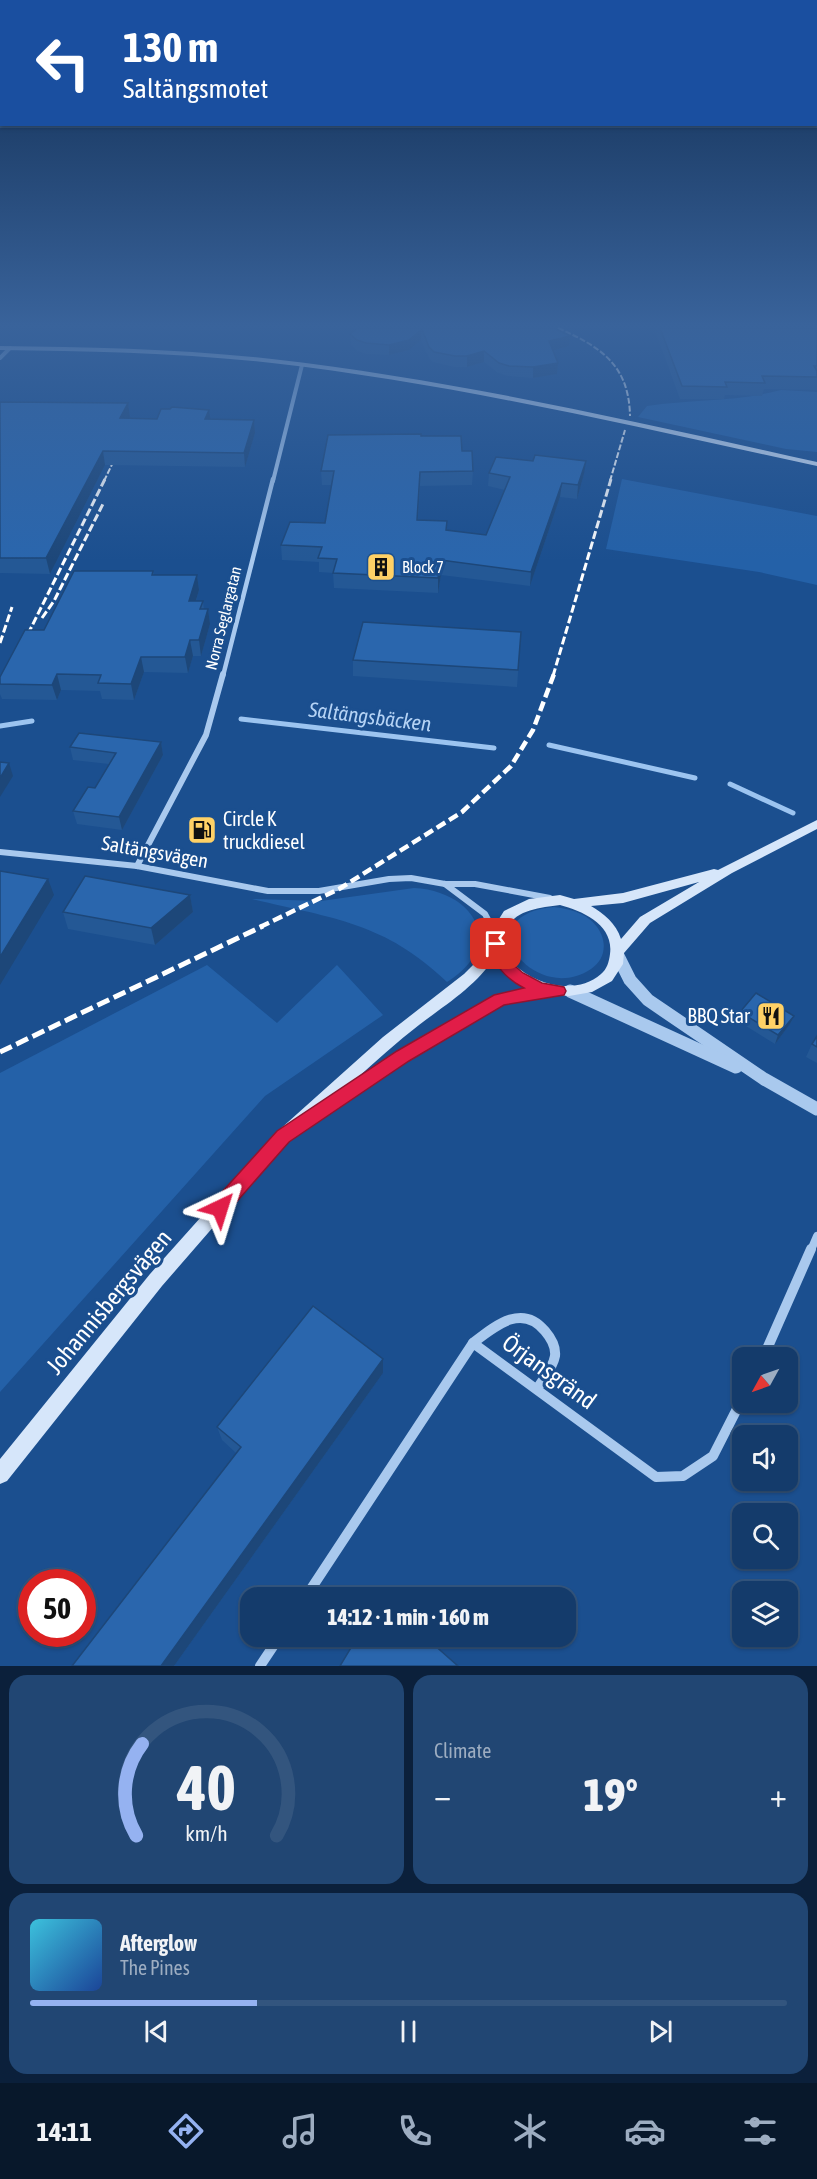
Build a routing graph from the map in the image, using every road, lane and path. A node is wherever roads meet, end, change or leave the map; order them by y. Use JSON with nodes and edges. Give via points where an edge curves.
{"nodes":[{"id":1,"x":292,"y":406,"type":"edge"},
{"id":2,"x":542,"y":406,"type":"edge"},
{"id":3,"x":817,"y":464,"type":"edge"},
{"id":4,"x":817,"y":824,"type":"edge"},
{"id":5,"x":0,"y":852,"type":"edge"},
{"id":6,"x":137,"y":866,"type":"junction"},
{"id":7,"x":728,"y":870,"type":"junction"},
{"id":8,"x":445,"y":884,"type":"junction"},
{"id":9,"x":560,"y":900,"type":"junction"},
{"id":10,"x":575,"y":903,"type":"junction"},
{"id":11,"x":496,"y":940,"type":"junction"},
{"id":12,"x":618,"y":953,"type":"junction"},
{"id":13,"x":564,"y":991,"type":"junction"},
{"id":14,"x":764,"y":1079,"type":"junction"},
{"id":15,"x":817,"y":1109,"type":"edge"},
{"id":16,"x":283,"y":1136,"type":"junction"},
{"id":17,"x":817,"y":1236,"type":"edge"},
{"id":18,"x":473,"y":1343,"type":"junction"},
{"id":19,"x":768,"y":1347,"type":"edge"},
{"id":20,"x":537,"y":1389,"type":"junction"},
{"id":21,"x":735,"y":1413,"type":"edge"},
{"id":22,"x":0,"y":1474,"type":"edge"},
{"id":23,"x":312,"y":1587,"type":"edge"},
{"id":24,"x":273,"y":1647,"type":"edge"},
{"id":25,"x":260,"y":1666,"type":"edge"}],
"edges":[{"from":1,"to":6,"type":"street","name":"Norra Seglargatan","via":[[206,735]]},
{"from":2,"to":3,"type":"main road"},
{"from":4,"to":7,"type":"main road"},
{"from":5,"to":6,"type":"street","name":"Saltängsvägen"},
{"from":6,"to":8,"type":"street","name":"Saltängsvägen","via":[[268,891],[319,891],[411,878]]},
{"from":7,"to":10,"type":"main road","via":[[623,898]]},
{"from":7,"to":12,"type":"main road","via":[[645,920]]},
{"from":8,"to":9,"type":"street","name":"Saltängsvägen","via":[[475,884]]},
{"from":8,"to":11,"type":"street","name":"Saltängsvägen","via":[[485,914]]},
{"from":9,"to":10,"type":"main road"},
{"from":9,"to":11,"type":"main road","via":[[535,901],[517,908],[505,918]]},
{"from":10,"to":12,"type":"main road","via":[[608,924],[616,936]]},
{"from":11,"to":13,"type":"main road","via":[[499,955],[509,971],[539,988]]},
{"from":11,"to":16,"type":"main road","name":"Johannisbergsvägen","via":[[484,963],[469,978],[388,1041]]},
{"from":12,"to":13,"type":"main road","via":[[613,969],[599,982]]},
{"from":12,"to":14,"type":"street","via":[[630,980],[648,1000]]},
{"from":13,"to":14,"type":"street"},
{"from":13,"to":16,"type":"main road","name":"Johannisbergsvägen","via":[[499,1000],[403,1056]]},
{"from":14,"to":15,"type":"street"},
{"from":16,"to":22,"type":"main road","name":"Johannisbergsvägen","via":[[156,1280]]},
{"from":17,"to":19,"type":"street"},
{"from":18,"to":20,"type":"street","name":"Örjansgränd"},
{"from":18,"to":20,"type":"street","via":[[500,1321],[532,1318],[554,1343],[555,1358]]},
{"from":18,"to":23,"type":"street","name":"Örjansgränd"},
{"from":20,"to":21,"type":"street","name":"Örjansgränd","via":[[656,1477],[683,1476],[713,1456]]},
{"from":24,"to":25,"type":"street"}]}
